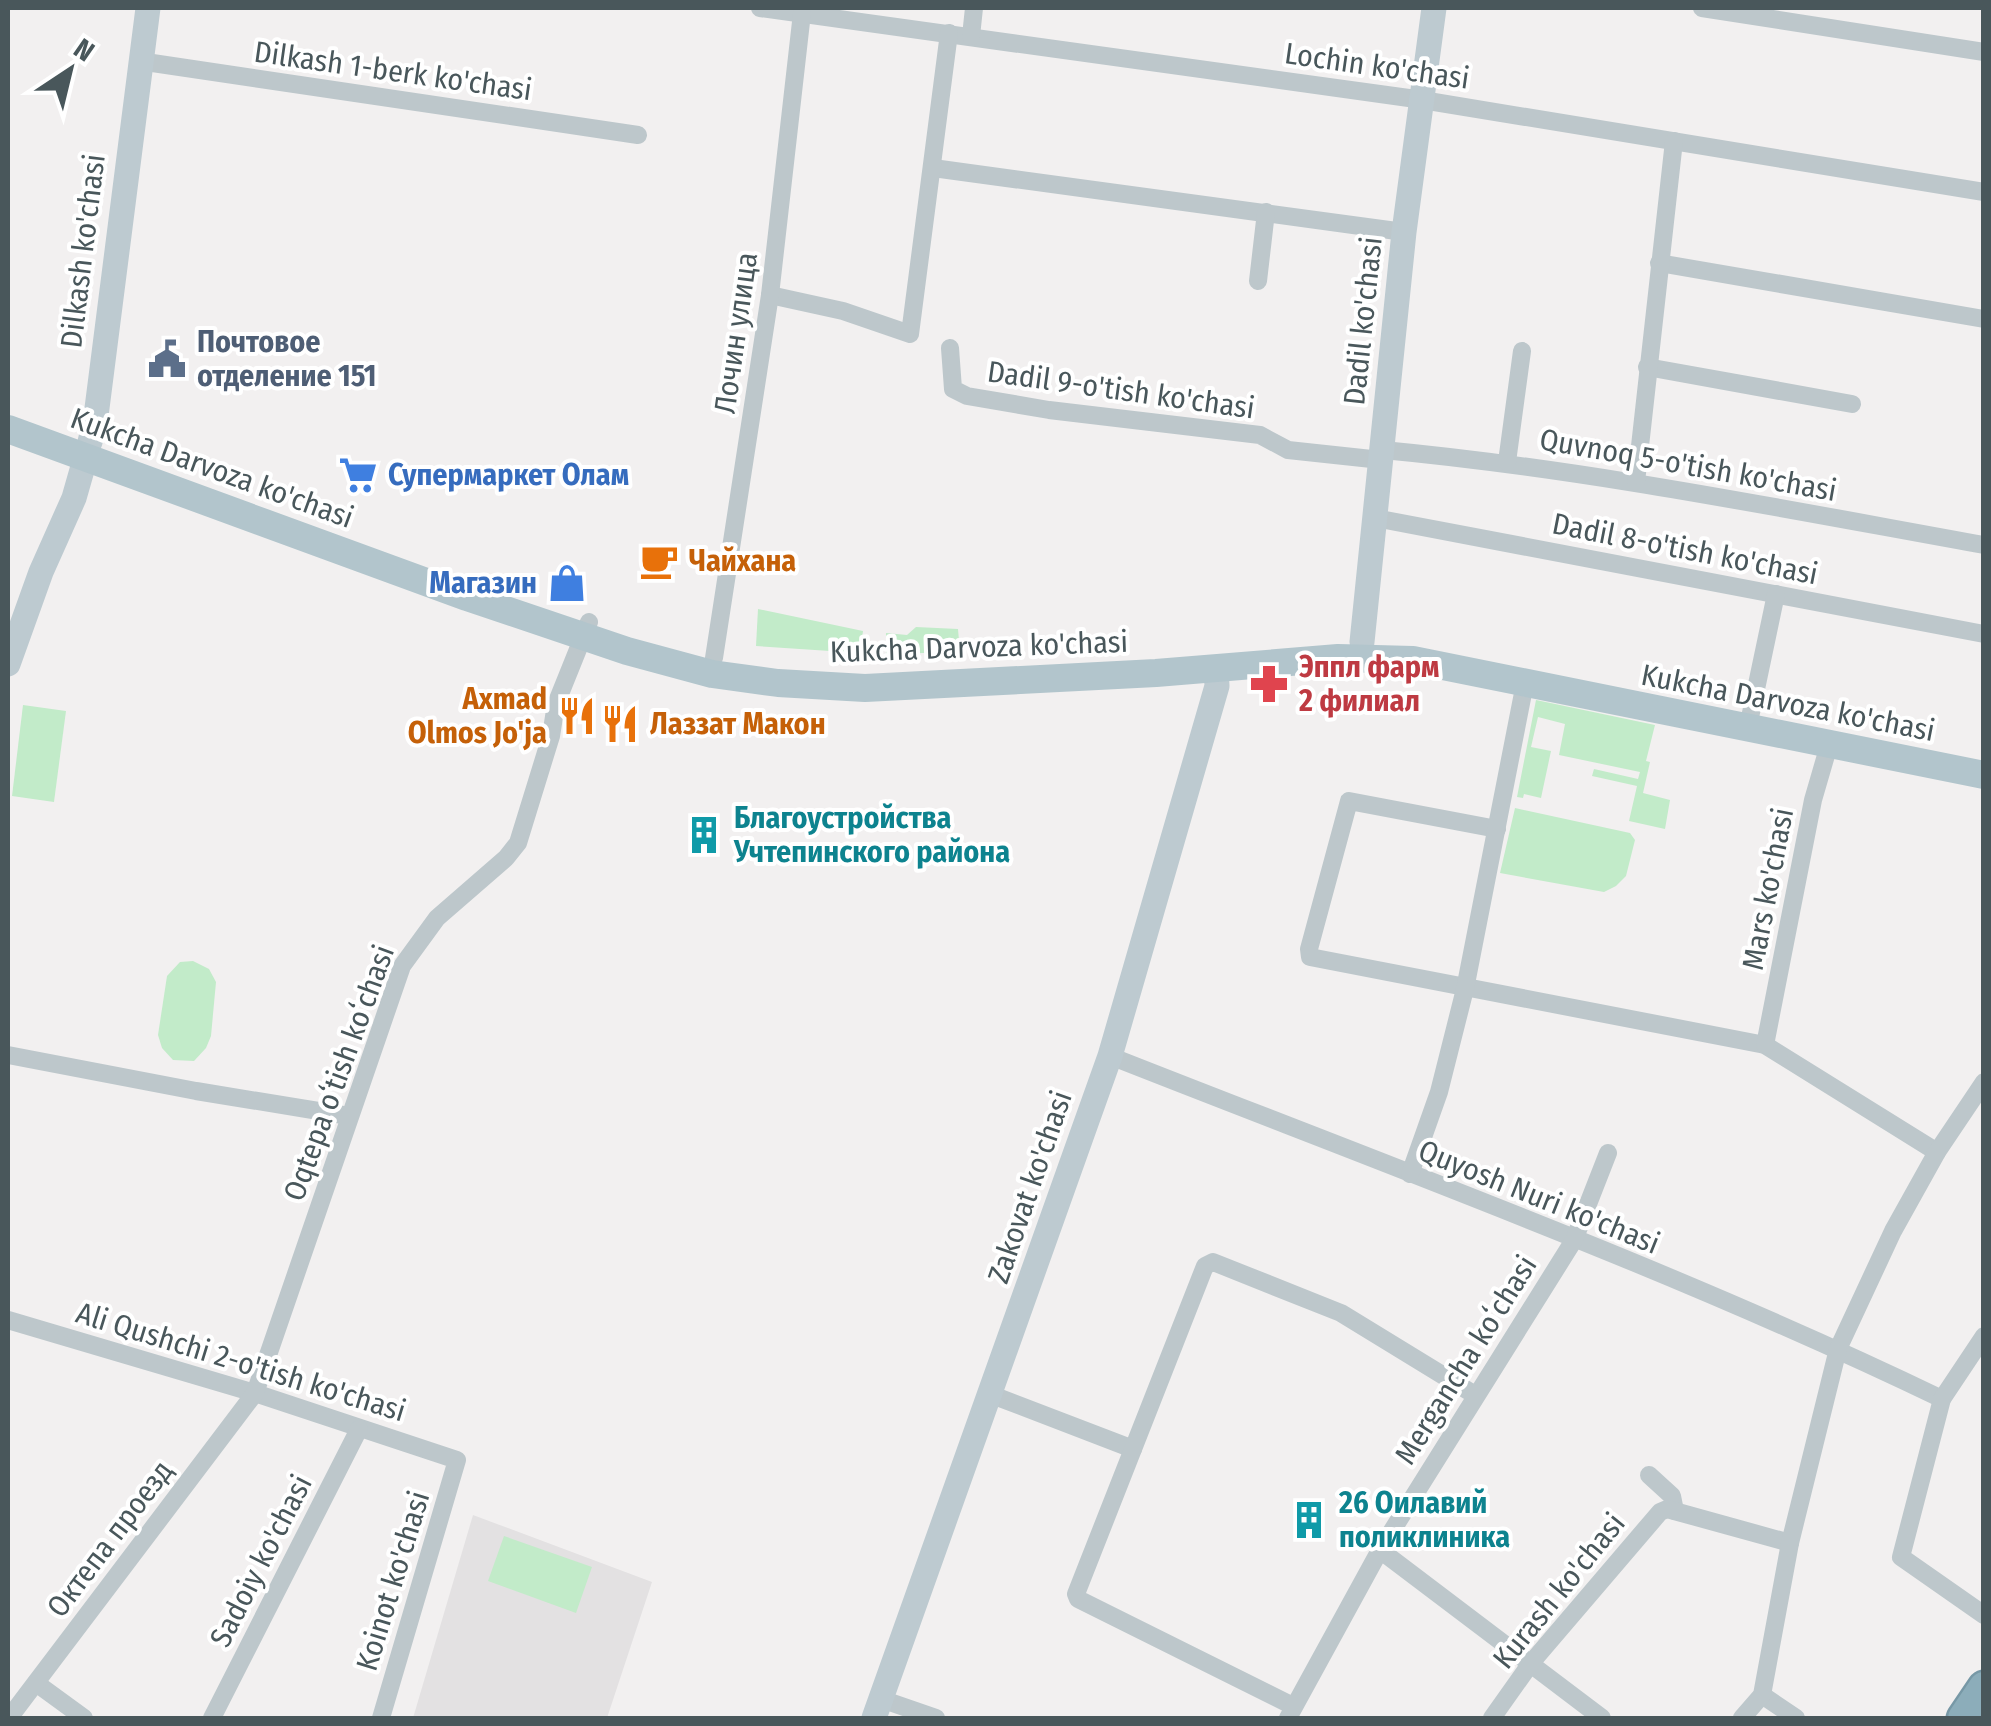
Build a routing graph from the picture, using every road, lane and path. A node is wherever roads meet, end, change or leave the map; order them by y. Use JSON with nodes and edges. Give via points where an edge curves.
{"nodes":[{"id":1,"x":148,"y":8,"type":"edge"},
{"id":2,"x":760,"y":8,"type":"edge"},
{"id":3,"x":974,"y":8,"type":"edge"},
{"id":4,"x":1434,"y":8,"type":"edge"},
{"id":5,"x":1702,"y":8,"type":"edge"},
{"id":6,"x":802,"y":14,"type":"junction"},
{"id":7,"x":949,"y":33,"type":"junction"},
{"id":8,"x":970,"y":36,"type":"junction"},
{"id":9,"x":1984,"y":52,"type":"edge"},
{"id":10,"x":139,"y":61,"type":"junction"},
{"id":11,"x":1421,"y":100,"type":"junction"},
{"id":12,"x":638,"y":136,"type":"dead end"},
{"id":13,"x":1674,"y":141,"type":"junction"},
{"id":14,"x":932,"y":168,"type":"junction"},
{"id":15,"x":1984,"y":192,"type":"edge"},
{"id":16,"x":1266,"y":212,"type":"junction"},
{"id":17,"x":1404,"y":232,"type":"junction"},
{"id":18,"x":1659,"y":263,"type":"junction"},
{"id":19,"x":1258,"y":281,"type":"dead end"},
{"id":20,"x":770,"y":294,"type":"junction"},
{"id":21,"x":1984,"y":320,"type":"edge"},
{"id":22,"x":950,"y":348,"type":"dead end"},
{"id":23,"x":1522,"y":351,"type":"dead end"},
{"id":24,"x":1646,"y":366,"type":"junction"},
{"id":25,"x":1852,"y":404,"type":"dead end"},
{"id":26,"x":8,"y":414,"type":"edge"},
{"id":27,"x":8,"y":429,"type":"edge"},
{"id":28,"x":88,"y":449,"type":"junction"},
{"id":29,"x":1382,"y":455,"type":"junction"},
{"id":30,"x":1507,"y":462,"type":"junction"},
{"id":31,"x":1636,"y":482,"type":"junction"},
{"id":32,"x":1375,"y":518,"type":"junction"},
{"id":33,"x":1984,"y":545,"type":"edge"},
{"id":34,"x":1776,"y":594,"type":"junction"},
{"id":35,"x":586,"y":630,"type":"junction"},
{"id":36,"x":1984,"y":634,"type":"edge"},
{"id":37,"x":1361,"y":650,"type":"junction"},
{"id":38,"x":1216,"y":660,"type":"junction"},
{"id":39,"x":8,"y":664,"type":"edge"},
{"id":40,"x":713,"y":666,"type":"junction"},
{"id":41,"x":1527,"y":676,"type":"junction"},
{"id":42,"x":1749,"y":720,"type":"junction"},
{"id":43,"x":1831,"y":737,"type":"junction"},
{"id":44,"x":1984,"y":760,"type":"edge"},
{"id":45,"x":1984,"y":775,"type":"edge"},
{"id":46,"x":1496,"y":829,"type":"junction"},
{"id":47,"x":1465,"y":989,"type":"junction"},
{"id":48,"x":1766,"y":1045,"type":"junction"},
{"id":49,"x":8,"y":1054,"type":"edge"},
{"id":50,"x":1110,"y":1056,"type":"junction"},
{"id":51,"x":1984,"y":1082,"type":"edge"},
{"id":52,"x":349,"y":1116,"type":"junction"},
{"id":53,"x":1936,"y":1152,"type":"junction"},
{"id":54,"x":1608,"y":1153,"type":"dead end"},
{"id":55,"x":1410,"y":1174,"type":"junction"},
{"id":56,"x":1574,"y":1240,"type":"junction"},
{"id":57,"x":8,"y":1320,"type":"edge"},
{"id":58,"x":1984,"y":1336,"type":"edge"},
{"id":59,"x":1838,"y":1349,"type":"junction"},
{"id":60,"x":255,"y":1392,"type":"junction"},
{"id":61,"x":992,"y":1394,"type":"junction"},
{"id":62,"x":1475,"y":1395,"type":"junction"},
{"id":63,"x":1942,"y":1398,"type":"junction"},
{"id":64,"x":360,"y":1429,"type":"junction"},
{"id":65,"x":1134,"y":1449,"type":"junction"},
{"id":66,"x":457,"y":1460,"type":"joint"},
{"id":67,"x":1648,"y":1475,"type":"dead end"},
{"id":68,"x":1674,"y":1511,"type":"junction"},
{"id":69,"x":1790,"y":1543,"type":"junction"},
{"id":70,"x":1380,"y":1550,"type":"junction"},
{"id":71,"x":1984,"y":1615,"type":"edge"},
{"id":72,"x":1531,"y":1663,"type":"junction"},
{"id":73,"x":36,"y":1683,"type":"junction"},
{"id":74,"x":1984,"y":1687,"type":"edge"},
{"id":75,"x":1762,"y":1695,"type":"junction"},
{"id":76,"x":878,"y":1708,"type":"edge"},
{"id":77,"x":1291,"y":1712,"type":"edge"},
{"id":78,"x":9,"y":1718,"type":"edge"},
{"id":79,"x":84,"y":1718,"type":"edge"},
{"id":80,"x":212,"y":1718,"type":"edge"},
{"id":81,"x":380,"y":1718,"type":"edge"},
{"id":82,"x":936,"y":1718,"type":"edge"},
{"id":83,"x":1492,"y":1718,"type":"edge"},
{"id":84,"x":1602,"y":1718,"type":"edge"},
{"id":85,"x":1742,"y":1718,"type":"edge"},
{"id":86,"x":1796,"y":1718,"type":"edge"},
{"id":87,"x":1963,"y":1718,"type":"edge"}],
"edges":[{"from":1,"to":10,"type":"street","name":"Dilkash ko'chasi"},
{"from":2,"to":6,"type":"street","name":"Lochin ko'chasi"},
{"from":3,"to":8,"type":"street"},
{"from":4,"to":11,"type":"street","name":"Dadil ko'chasi"},
{"from":5,"to":9,"type":"street"},
{"from":6,"to":7,"type":"street","name":"Lochin ko'chasi"},
{"from":6,"to":20,"type":"street","name":"Лочин улица"},
{"from":7,"to":8,"type":"street","name":"Lochin ko'chasi"},
{"from":7,"to":14,"type":"street"},
{"from":8,"to":11,"type":"street","name":"Lochin ko'chasi"},
{"from":10,"to":12,"type":"street","name":"Dilkash 1-berk ko'chasi"},
{"from":10,"to":28,"type":"street","name":"Dilkash ko'chasi"},
{"from":11,"to":13,"type":"street","name":"Lochin ko'chasi"},
{"from":11,"to":17,"type":"street","name":"Dadil ko'chasi"},
{"from":13,"to":15,"type":"street","name":"Lochin ko'chasi"},
{"from":13,"to":18,"type":"street"},
{"from":14,"to":16,"type":"street"},
{"from":14,"to":20,"type":"street","via":[[910,334]]},
{"from":16,"to":17,"type":"street"},
{"from":16,"to":19,"type":"street"},
{"from":17,"to":29,"type":"street","name":"Dadil ko'chasi"},
{"from":18,"to":21,"type":"street"},
{"from":18,"to":24,"type":"street"},
{"from":20,"to":40,"type":"street","name":"Лочин улица"},
{"from":22,"to":29,"type":"street","name":"Dadil 9-o'tish ko'chasi","via":[[953,389],[967,396],[1260,435],[1288,450]]},
{"from":23,"to":30,"type":"street"},
{"from":24,"to":25,"type":"street"},
{"from":24,"to":31,"type":"street"},
{"from":26,"to":28,"type":"main road","name":"Kukcha Darvoza ko'chasi"},
{"from":27,"to":28,"type":"main road","name":"Kukcha Darvoza ko'chasi"},
{"from":28,"to":35,"type":"main road","name":"Kukcha Darvoza ko'chasi"},
{"from":28,"to":39,"type":"street","name":"Dilkash ko'chasi"},
{"from":29,"to":30,"type":"street","name":"Quvnoq 5-o'tish ko'chasi"},
{"from":29,"to":32,"type":"street","name":"Dadil ko'chasi"},
{"from":30,"to":31,"type":"street","name":"Quvnoq 5-o'tish ko'chasi"},
{"from":31,"to":33,"type":"street","name":"Quvnoq 5-o'tish ko'chasi"},
{"from":32,"to":34,"type":"street","name":"Dadil 8-o'tish ko'chasi"},
{"from":32,"to":37,"type":"street","name":"Dadil ko'chasi"},
{"from":34,"to":36,"type":"street","name":"Dadil 8-o'tish ko'chasi"},
{"from":34,"to":42,"type":"street"},
{"from":35,"to":40,"type":"main road","name":"Kukcha Darvoza ko'chasi"},
{"from":35,"to":52,"type":"street","name":"Oqtepa oʻtish koʻchasi","via":[[556,704],[518,842],[438,918],[402,966]]},
{"from":37,"to":38,"type":"main road","name":"Kukcha Darvoza ko'chasi"},
{"from":37,"to":41,"type":"main road","name":"Kukcha Darvoza ko'chasi"},
{"from":38,"to":40,"type":"main road","name":"Kukcha Darvoza ko'chasi","via":[[866,672]]},
{"from":38,"to":50,"type":"street","name":"Zakovat ko'chasi","via":[[1216,686]]},
{"from":41,"to":42,"type":"main road","name":"Kukcha Darvoza ko'chasi"},
{"from":41,"to":46,"type":"street"},
{"from":42,"to":43,"type":"main road","name":"Kukcha Darvoza ko'chasi"},
{"from":43,"to":44,"type":"main road","name":"Kukcha Darvoza ko'chasi"},
{"from":43,"to":45,"type":"main road","name":"Kukcha Darvoza ko'chasi"},
{"from":43,"to":48,"type":"street","name":"Mars ko'chasi"},
{"from":46,"to":47,"type":"street"},
{"from":46,"to":47,"type":"street","via":[[1350,801],[1308,950],[1318,960]]},
{"from":47,"to":48,"type":"street"},
{"from":47,"to":55,"type":"street"},
{"from":48,"to":53,"type":"street"},
{"from":49,"to":52,"type":"street"},
{"from":50,"to":55,"type":"street","name":"Quyosh Nuri ko'chasi"},
{"from":50,"to":61,"type":"street","name":"Zakovat ko'chasi"},
{"from":51,"to":53,"type":"street"},
{"from":52,"to":60,"type":"street","name":"Oqtepa oʻtish koʻchasi"},
{"from":53,"to":59,"type":"street"},
{"from":54,"to":56,"type":"street","name":"Mergancha koʻchasi"},
{"from":55,"to":56,"type":"street","name":"Quyosh Nuri ko'chasi"},
{"from":56,"to":59,"type":"street","name":"Quyosh Nuri ko'chasi"},
{"from":56,"to":62,"type":"street","name":"Mergancha koʻchasi"},
{"from":57,"to":60,"type":"street","name":"Ali Qushchi 2-o'tish ko'chasi"},
{"from":58,"to":63,"type":"street"},
{"from":59,"to":63,"type":"street","name":"Quyosh Nuri ko'chasi"},
{"from":59,"to":69,"type":"street"},
{"from":60,"to":64,"type":"street","name":"Ali Qushchi 2-o'tish ko'chasi"},
{"from":60,"to":73,"type":"street","name":"Октепа проезд"},
{"from":61,"to":65,"type":"street"},
{"from":61,"to":76,"type":"street","name":"Zakovat ko'chasi"},
{"from":62,"to":65,"type":"street","via":[[1342,1313],[1213,1262]]},
{"from":62,"to":70,"type":"street","name":"Mergancha koʻchasi"},
{"from":63,"to":71,"type":"street","via":[[1901,1557]]},
{"from":64,"to":66,"type":"street","name":"Ali Qushchi 2-o'tish ko'chasi"},
{"from":64,"to":80,"type":"street","name":"Sadoiy ko'chasi"},
{"from":65,"to":77,"type":"street","via":[[1078,1599]]},
{"from":66,"to":81,"type":"street","name":"Koinot ko'chasi"},
{"from":67,"to":68,"type":"street","via":[[1672,1496]]},
{"from":68,"to":69,"type":"street"},
{"from":68,"to":72,"type":"street","name":"Kurash ko'chasi","via":[[1660,1512]]},
{"from":69,"to":75,"type":"street"},
{"from":70,"to":72,"type":"street"},
{"from":70,"to":77,"type":"street","name":"Mergancha koʻchasi"},
{"from":72,"to":83,"type":"street","name":"Kurash ko'chasi"},
{"from":72,"to":84,"type":"street"},
{"from":73,"to":78,"type":"street","name":"Октепа проезд"},
{"from":73,"to":79,"type":"street"},
{"from":74,"to":87,"type":"highway"},
{"from":75,"to":85,"type":"street"},
{"from":75,"to":86,"type":"street"},
{"from":76,"to":82,"type":"street"}]}
